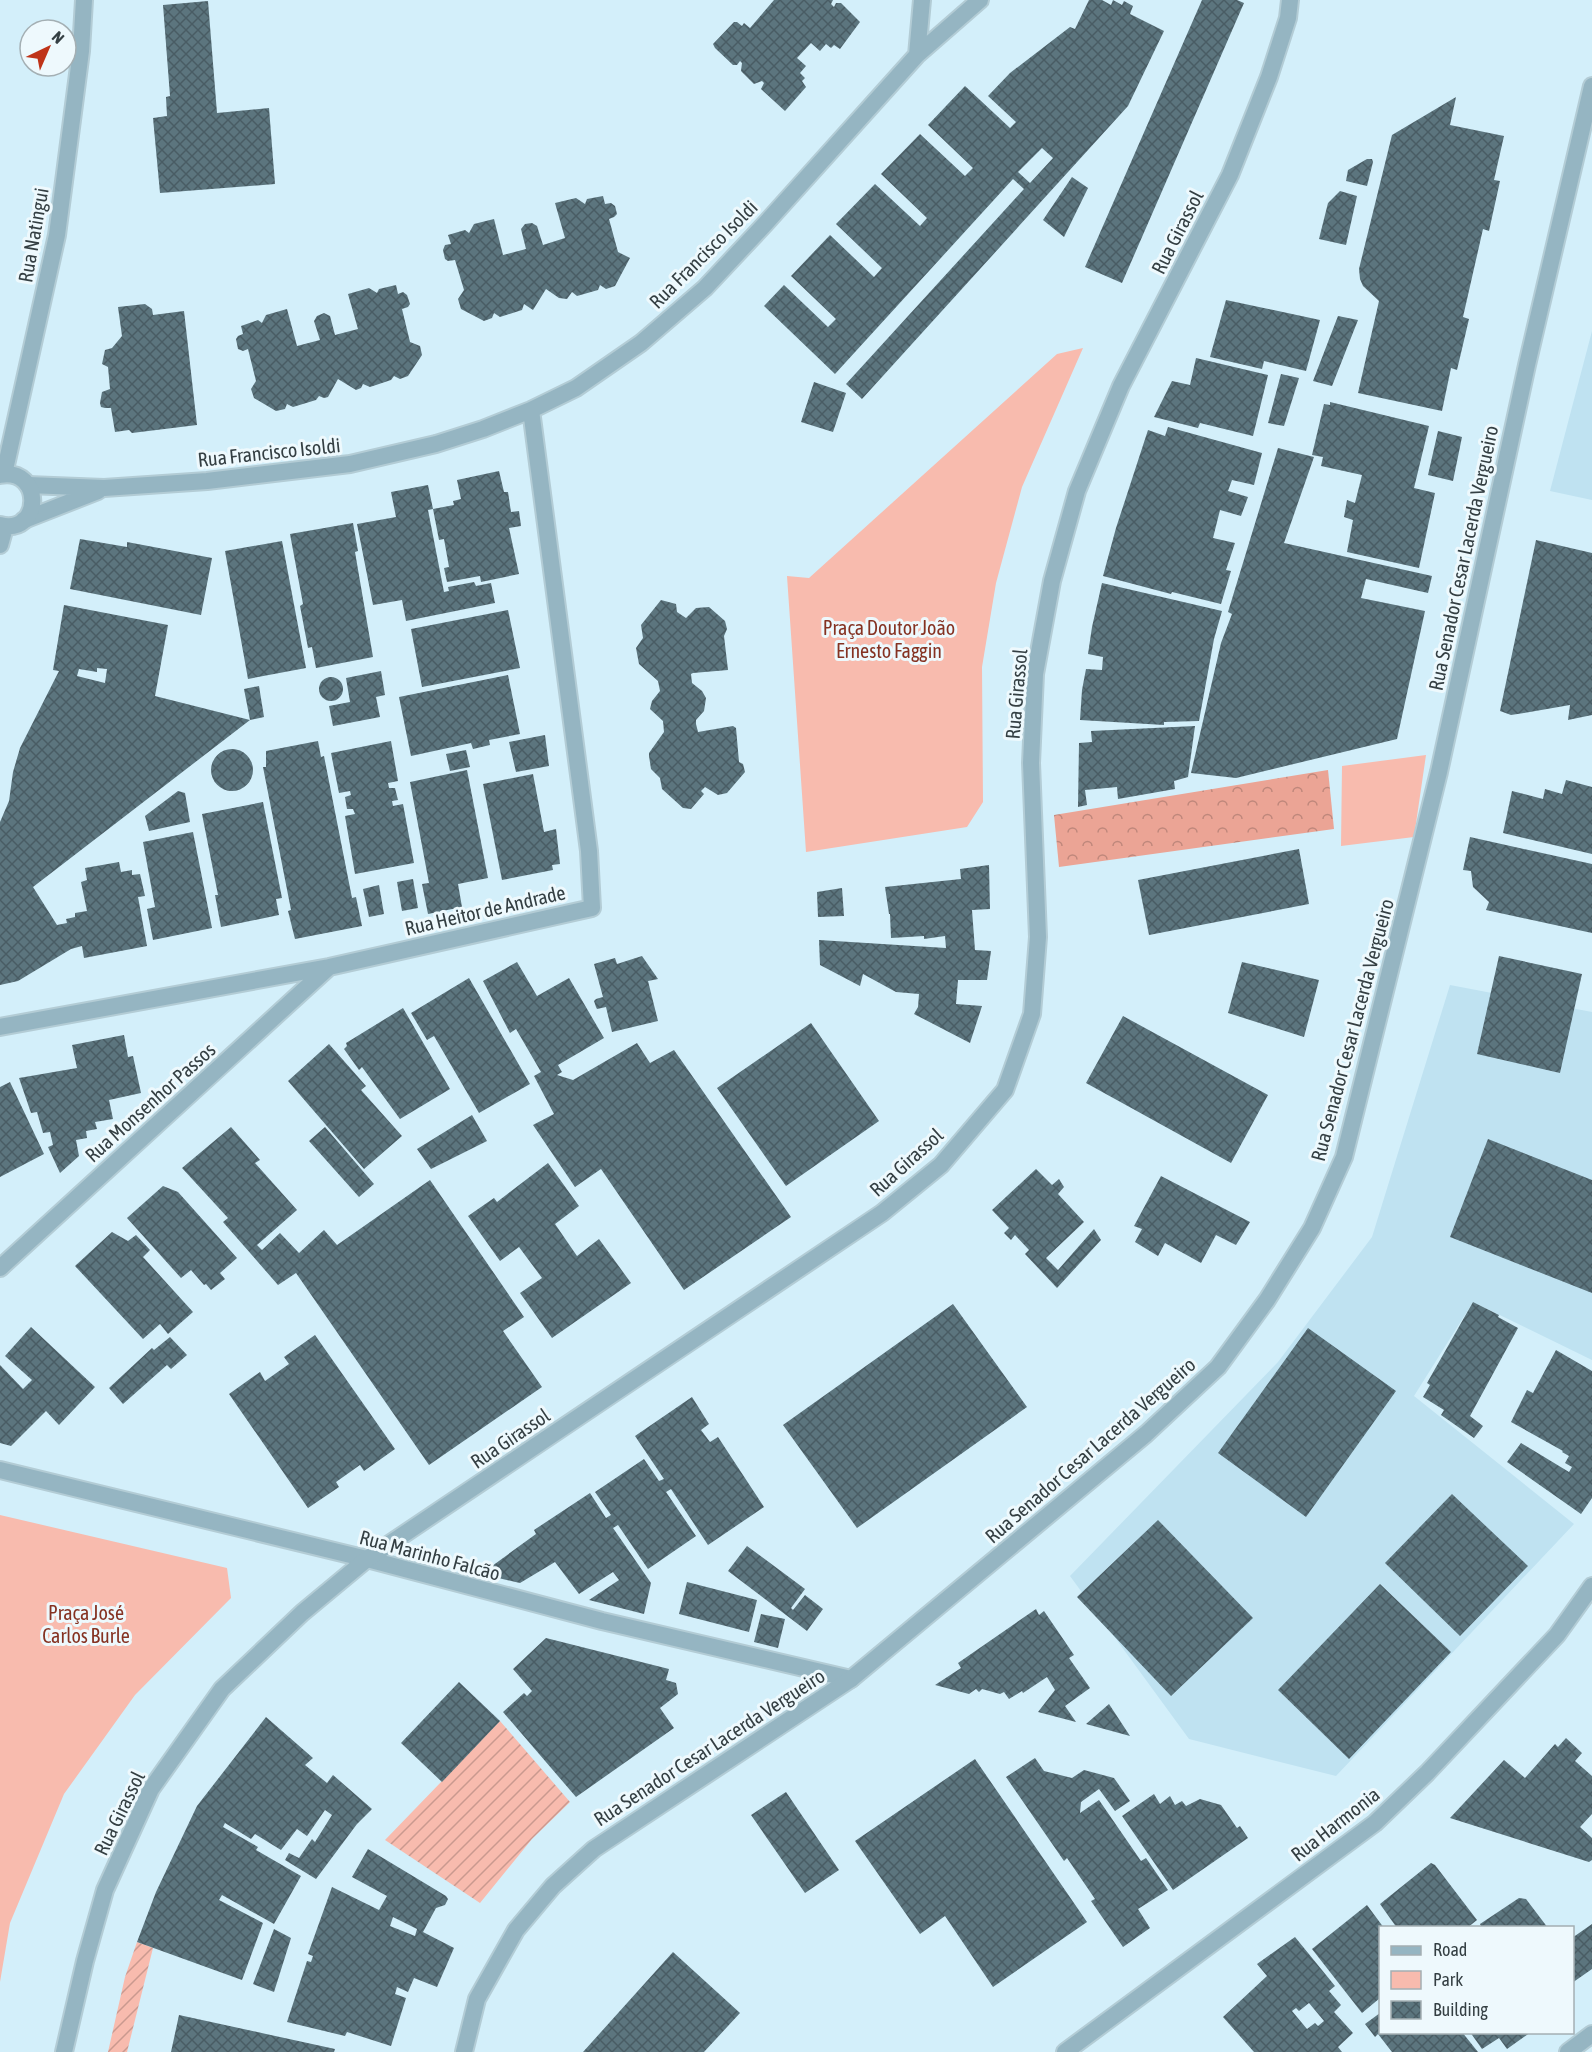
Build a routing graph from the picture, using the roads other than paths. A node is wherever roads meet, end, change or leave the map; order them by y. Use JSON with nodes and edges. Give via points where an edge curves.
{"nodes":[{"id":1,"x":84,"y":0,"type":"edge"},
{"id":2,"x":922,"y":0,"type":"edge"},
{"id":3,"x":980,"y":0,"type":"edge"},
{"id":4,"x":1290,"y":0,"type":"edge"},
{"id":5,"x":917,"y":55,"type":"junction"},
{"id":6,"x":1592,"y":86,"type":"edge"},
{"id":7,"x":531,"y":410,"type":"junction"},
{"id":8,"x":2,"y":475,"type":"edge"},
{"id":9,"x":28,"y":485,"type":"junction"},
{"id":10,"x":104,"y":488,"type":"junction"},
{"id":11,"x":24,"y":520,"type":"junction"},
{"id":12,"x":3,"y":526,"type":"edge"},
{"id":13,"x":0,"y":545,"type":"edge"},
{"id":14,"x":329,"y":967,"type":"junction"},
{"id":15,"x":0,"y":1027,"type":"edge"},
{"id":16,"x":0,"y":1268,"type":"edge"},
{"id":17,"x":0,"y":1470,"type":"edge"},
{"id":18,"x":367,"y":1559,"type":"junction"},
{"id":19,"x":1592,"y":1586,"type":"edge"},
{"id":20,"x":850,"y":1679,"type":"junction"},
{"id":21,"x":1592,"y":2034,"type":"edge"},
{"id":22,"x":64,"y":2052,"type":"edge"},
{"id":23,"x":464,"y":2052,"type":"edge"},
{"id":24,"x":1065,"y":2052,"type":"edge"},
{"id":25,"x":1568,"y":2052,"type":"edge"}],
"edges":[{"from":1,"to":8,"type":"street","name":"Rua Natingui","via":[[57,235]]},
{"from":2,"to":5,"type":"street"},
{"from":3,"to":5,"type":"street"},
{"from":4,"to":18,"type":"street","name":"Rua Girassol","via":[[1269,77],[1230,175],[1120,386],[1077,491],[1052,581],[1035,674],[1032,752],[1038,937],[1032,1014],[1005,1090],[941,1165],[882,1213]]},
{"from":5,"to":7,"type":"street","name":"Rua Francisco Isoldi","via":[[705,288],[640,343],[576,387]]},
{"from":6,"to":20,"type":"street","name":"Rua Senador Cesar Lacerda Vergueiro","via":[[1438,772],[1344,1157],[1312,1228],[1267,1300],[1218,1367],[1146,1434]]},
{"from":7,"to":10,"type":"street","name":"Rua Francisco Isoldi","via":[[436,444],[350,464],[207,481]]},
{"from":7,"to":14,"type":"street","name":"Rua Heitor de Andrade","via":[[589,851],[592,908]]},
{"from":8,"to":9,"type":"street","via":[[13,475]]},
{"from":9,"to":10,"type":"street","name":"Rua Francisco Isoldi"},
{"from":9,"to":11,"type":"street","via":[[33,502]]},
{"from":10,"to":11,"type":"street","name":"Rua Francisco Isoldi"},
{"from":11,"to":12,"type":"street","name":"Rua Francisco Isoldi","via":[[15,526]]},
{"from":12,"to":13,"type":"street"},
{"from":14,"to":15,"type":"street","name":"Rua Heitor de Andrade"},
{"from":14,"to":16,"type":"street","name":"Rua Monsenhor Passos"},
{"from":17,"to":18,"type":"street","name":"Rua Marinho Falcão"},
{"from":18,"to":20,"type":"street","name":"Rua Marinho Falcão","via":[[602,1622]]},
{"from":18,"to":22,"type":"street","name":"Rua Girassol","via":[[302,1612],[222,1689],[152,1789],[105,1890]]},
{"from":19,"to":24,"type":"street","name":"Rua Harmonia","via":[[1557,1635],[1375,1823]]},
{"from":20,"to":23,"type":"street","name":"Rua Senador Cesar Lacerda Vergueiro","via":[[594,1849],[553,1886],[516,1930],[477,1999]]},
{"from":21,"to":25,"type":"street"}]}
